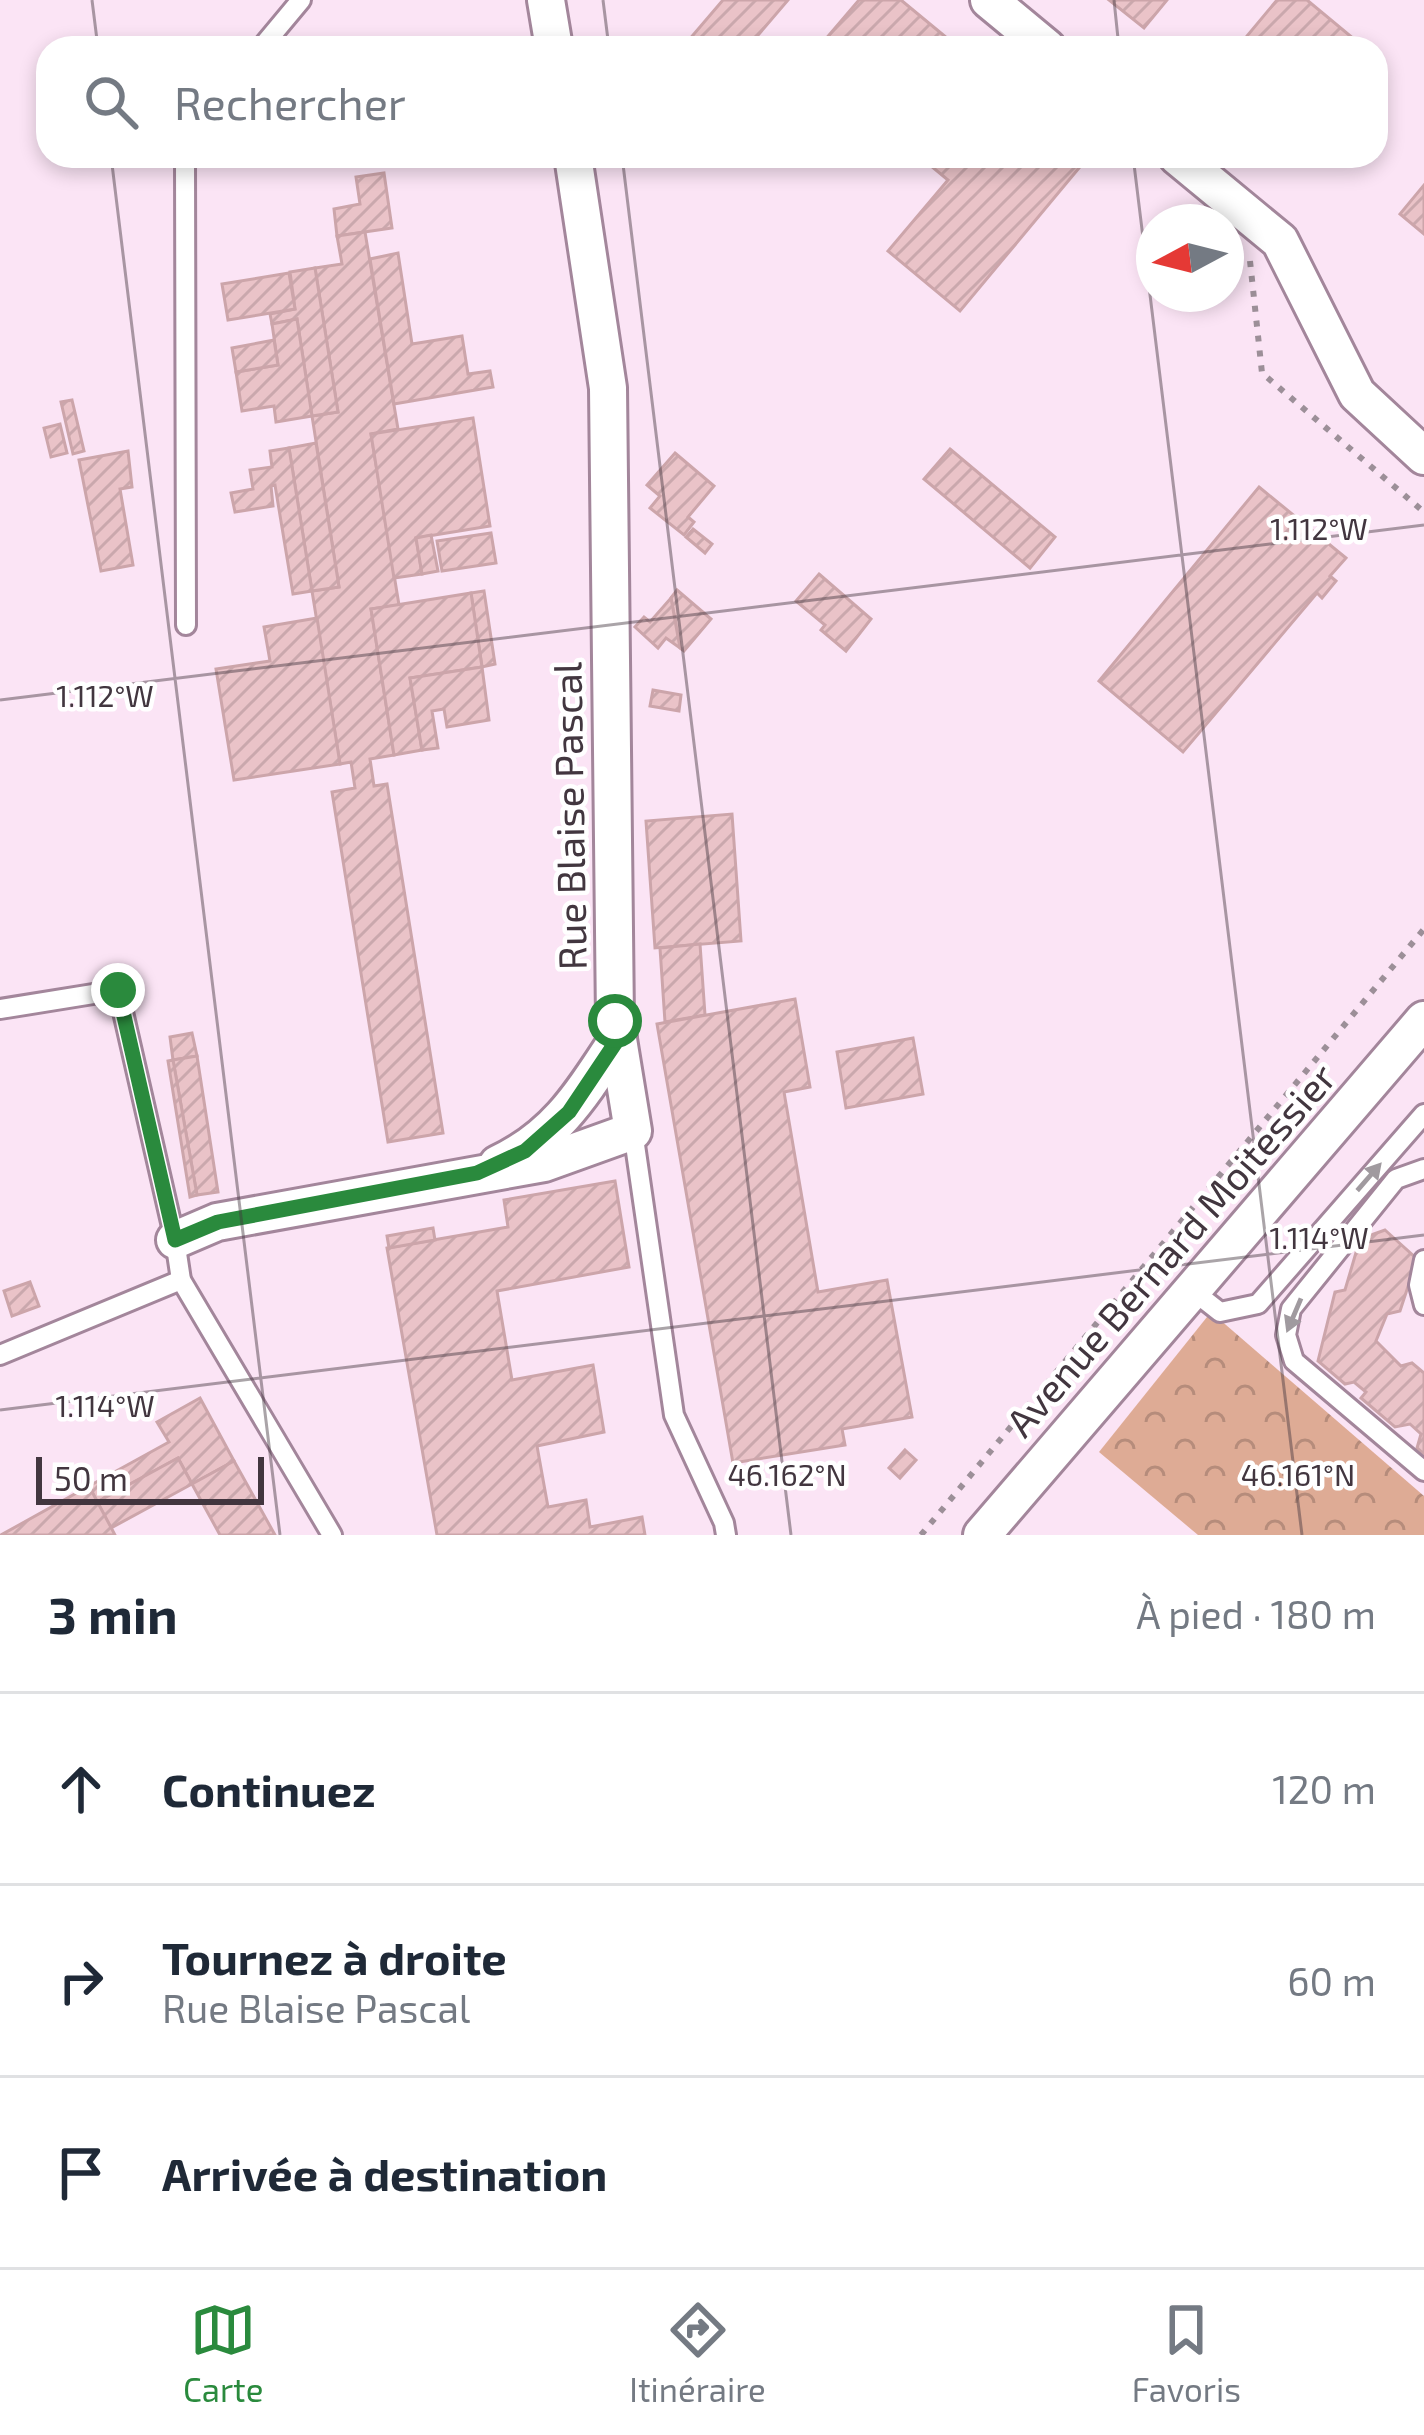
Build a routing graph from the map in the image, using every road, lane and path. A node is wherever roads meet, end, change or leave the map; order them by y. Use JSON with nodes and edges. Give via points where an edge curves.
{"nodes":[{"id":1,"x":301,"y":0,"type":"edge"},
{"id":2,"x":546,"y":0,"type":"edge"},
{"id":3,"x":989,"y":0,"type":"edge"},
{"id":4,"x":271,"y":36,"type":"edge"},
{"id":5,"x":552,"y":36,"type":"edge"},
{"id":6,"x":1032,"y":36,"type":"edge"},
{"id":7,"x":185,"y":168,"type":"edge"},
{"id":8,"x":575,"y":168,"type":"edge"},
{"id":9,"x":1192,"y":168,"type":"edge"},
{"id":10,"x":1248,"y":243,"type":"dead end"},
{"id":11,"x":1424,"y":456,"type":"edge"},
{"id":12,"x":1424,"y":512,"type":"edge"},
{"id":13,"x":186,"y":625,"type":"dead end"},
{"id":14,"x":1424,"y":929,"type":"edge"},
{"id":15,"x":0,"y":1010,"type":"edge"},
{"id":16,"x":1424,"y":1020,"type":"edge"},
{"id":17,"x":618,"y":1039,"type":"junction"},
{"id":18,"x":1424,"y":1114,"type":"edge"},
{"id":19,"x":633,"y":1131,"type":"junction"},
{"id":20,"x":1424,"y":1169,"type":"edge"},
{"id":21,"x":477,"y":1173,"type":"junction"},
{"id":22,"x":175,"y":1240,"type":"junction"},
{"id":23,"x":1424,"y":1260,"type":"edge"},
{"id":24,"x":181,"y":1280,"type":"junction"},
{"id":25,"x":1192,"y":1290,"type":"junction"},
{"id":26,"x":1424,"y":1305,"type":"edge"},
{"id":27,"x":0,"y":1355,"type":"edge"},
{"id":28,"x":1424,"y":1471,"type":"edge"},
{"id":29,"x":332,"y":1535,"type":"edge"},
{"id":30,"x":726,"y":1535,"type":"edge"},
{"id":31,"x":921,"y":1535,"type":"edge"},
{"id":32,"x":982,"y":1535,"type":"edge"}],
"edges":[{"from":1,"to":4,"type":"lane"},
{"from":2,"to":5,"type":"street"},
{"from":3,"to":6,"type":"street"},
{"from":7,"to":13,"type":"lane"},
{"from":8,"to":17,"type":"street","name":"Rue Blaise Pascal","via":[[608,388]]},
{"from":9,"to":11,"type":"street","via":[[1280,241],[1358,394]]},
{"from":10,"to":12,"type":"path","via":[[1262,374]]},
{"from":14,"to":31,"type":"path"},
{"from":15,"to":22,"type":"lane","via":[[118,990]]},
{"from":16,"to":25,"type":"street","name":"Avenue Bernard Moitessier"},
{"from":17,"to":19,"type":"street","name":"Rue Blaise Pascal"},
{"from":17,"to":21,"type":"street","via":[[569,1112],[525,1151]]},
{"from":25,"to":18,"type":"lane","one_way":true,"via":[[1220,1312],[1258,1304]]},
{"from":19,"to":21,"type":"street","via":[[544,1163]]},
{"from":19,"to":30,"type":"lane","name":"Rue Blaise Pascal","via":[[674,1415]]},
{"from":20,"to":28,"type":"lane","one_way":true,"via":[[1396,1179],[1291,1310],[1286,1335],[1294,1361]]},
{"from":21,"to":22,"type":"street","via":[[218,1222]]},
{"from":22,"to":24,"type":"lane"},
{"from":23,"to":26,"type":"lane"},
{"from":24,"to":27,"type":"lane"},
{"from":24,"to":29,"type":"lane"},
{"from":25,"to":32,"type":"street","name":"Avenue Bernard Moitessier"}]}
